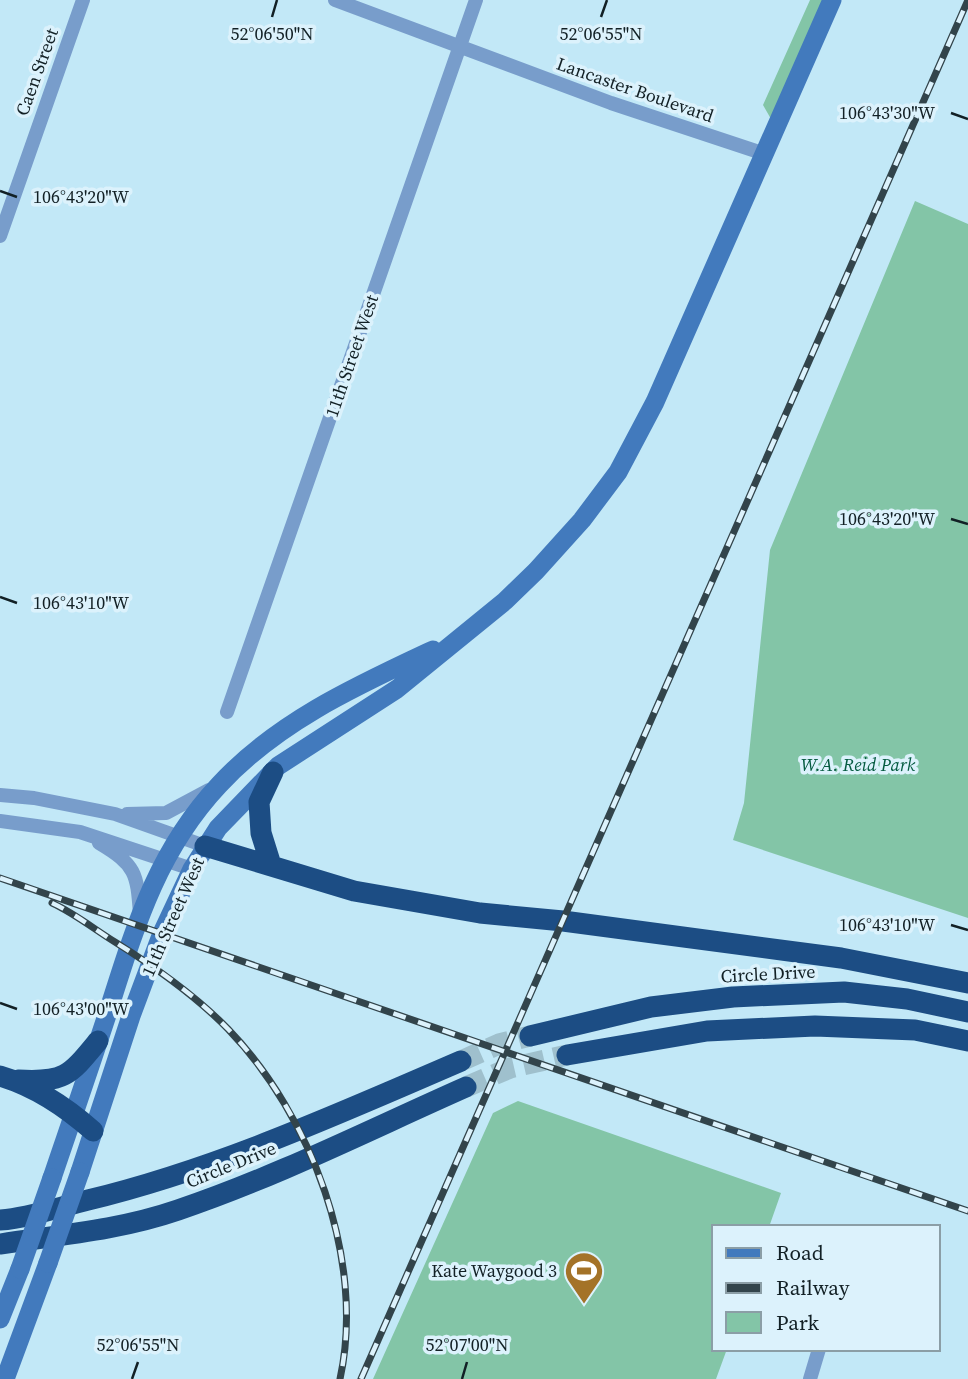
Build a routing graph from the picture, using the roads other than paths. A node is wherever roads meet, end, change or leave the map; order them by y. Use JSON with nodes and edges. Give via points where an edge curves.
{"nodes":[{"id":1,"x":83,"y":0,"type":"edge"},
{"id":2,"x":335,"y":0,"type":"edge"},
{"id":3,"x":476,"y":0,"type":"edge"},
{"id":4,"x":832,"y":0,"type":"edge"},
{"id":5,"x":460,"y":46,"type":"junction"},
{"id":6,"x":765,"y":154,"type":"junction"},
{"id":7,"x":0,"y":236,"type":"edge"},
{"id":8,"x":458,"y":637,"type":"junction"},
{"id":9,"x":227,"y":712,"type":"dead end"},
{"id":10,"x":273,"y":772,"type":"junction"},
{"id":11,"x":220,"y":783,"type":"junction"},
{"id":12,"x":0,"y":795,"type":"edge"},
{"id":13,"x":115,"y":814,"type":"junction"},
{"id":14,"x":0,"y":821,"type":"edge"},
{"id":15,"x":79,"y":832,"type":"junction"},
{"id":16,"x":177,"y":837,"type":"junction"},
{"id":17,"x":205,"y":846,"type":"junction"},
{"id":18,"x":164,"y":860,"type":"junction"},
{"id":19,"x":271,"y":865,"type":"junction"},
{"id":20,"x":192,"y":869,"type":"junction"},
{"id":21,"x":140,"y":916,"type":"junction"},
{"id":22,"x":968,"y":983,"type":"edge"},
{"id":23,"x":968,"y":1012,"type":"edge"},
{"id":24,"x":530,"y":1037,"type":"tunnel mouth"},
{"id":25,"x":98,"y":1041,"type":"junction"},
{"id":26,"x":968,"y":1041,"type":"edge"},
{"id":27,"x":567,"y":1055,"type":"tunnel mouth"},
{"id":28,"x":461,"y":1061,"type":"tunnel mouth"},
{"id":29,"x":6,"y":1078,"type":"edge"},
{"id":30,"x":466,"y":1087,"type":"tunnel mouth"},
{"id":31,"x":74,"y":1114,"type":"junction"},
{"id":32,"x":93,"y":1131,"type":"junction"},
{"id":33,"x":0,"y":1220,"type":"edge"},
{"id":34,"x":0,"y":1244,"type":"edge"},
{"id":35,"x":0,"y":1319,"type":"edge"},
{"id":36,"x":819,"y":1351,"type":"edge"},
{"id":37,"x":5,"y":1379,"type":"edge"},
{"id":38,"x":810,"y":1379,"type":"edge"}],
"edges":[{"from":1,"to":7,"type":"street","name":"Caen Street"},
{"from":2,"to":5,"type":"street","name":"Lancaster Boulevard"},
{"from":3,"to":5,"type":"street","name":"11th Street West"},
{"from":4,"to":6,"type":"main road","name":"11th Street West"},
{"from":5,"to":6,"type":"street","name":"Lancaster Boulevard"},
{"from":5,"to":9,"type":"street","name":"11th Street West"},
{"from":6,"to":8,"type":"main road","name":"11th Street West","via":[[655,402],[618,472],[537,570]]},
{"from":8,"to":10,"type":"main road","name":"11th Street West","via":[[397,689]]},
{"from":8,"to":11,"type":"main road","name":"11th Street West","via":[[333,697],[274,737]]},
{"from":10,"to":17,"type":"main road","name":"11th Street West"},
{"from":10,"to":19,"type":"highway","via":[[259,802],[261,833]]},
{"from":11,"to":13,"type":"street","via":[[166,813]]},
{"from":11,"to":16,"type":"main road","name":"11th Street West"},
{"from":12,"to":13,"type":"street"},
{"from":13,"to":16,"type":"street"},
{"from":14,"to":15,"type":"street"},
{"from":15,"to":18,"type":"street"},
{"from":15,"to":21,"type":"street","via":[[131,867]]},
{"from":16,"to":17,"type":"street"},
{"from":16,"to":18,"type":"main road","name":"11th Street West"},
{"from":17,"to":19,"type":"highway"},
{"from":17,"to":20,"type":"main road","name":"11th Street West"},
{"from":18,"to":20,"type":"street"},
{"from":18,"to":21,"type":"main road","name":"11th Street West"},
{"from":19,"to":22,"type":"highway","via":[[354,891],[468,911],[841,958]]},
{"from":20,"to":32,"type":"main road","name":"11th Street West","via":[[150,963]]},
{"from":21,"to":25,"type":"main road","name":"11th Street West"},
{"from":23,"to":24,"type":"highway","name":"Circle Drive","via":[[844,992],[733,997],[651,1007]]},
{"from":25,"to":29,"type":"highway","via":[[74,1071],[46,1082]]},
{"from":25,"to":31,"type":"main road","name":"11th Street West"},
{"from":26,"to":27,"type":"highway","via":[[915,1030],[815,1026],[707,1031]]},
{"from":28,"to":33,"type":"highway","name":"Circle Drive","via":[[195,1170]]},
{"from":29,"to":31,"type":"highway"},
{"from":30,"to":34,"type":"highway","name":"Circle Drive","via":[[177,1211],[114,1228]]},
{"from":31,"to":32,"type":"highway"},
{"from":31,"to":35,"type":"main road","name":"11th Street West","bridge":true},
{"from":32,"to":37,"type":"main road","name":"11th Street West","bridge":true},
{"from":36,"to":38,"type":"street"}]}
